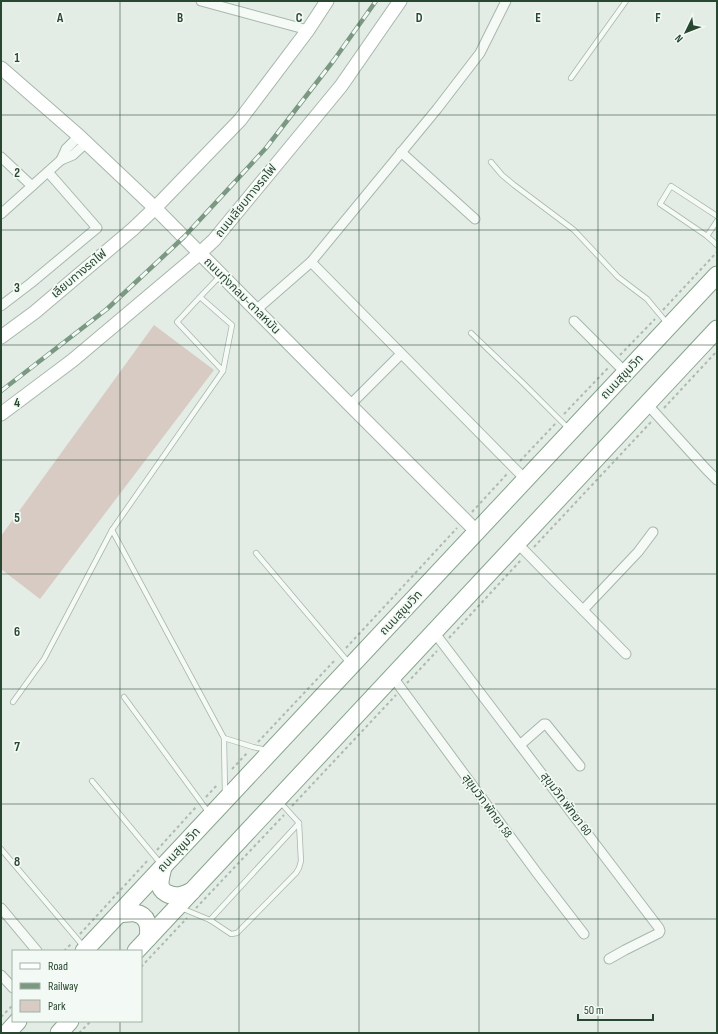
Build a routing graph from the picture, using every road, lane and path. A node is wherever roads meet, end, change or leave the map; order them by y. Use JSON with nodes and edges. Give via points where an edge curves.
{"nodes":[{"id":1,"x":200,"y":1,"type":"edge"},
{"id":2,"x":327,"y":1,"type":"edge"},
{"id":3,"x":400,"y":1,"type":"edge"},
{"id":4,"x":506,"y":1,"type":"edge"},
{"id":5,"x":626,"y":1,"type":"edge"},
{"id":6,"x":308,"y":30,"type":"junction"},
{"id":7,"x":1,"y":68,"type":"edge"},
{"id":8,"x":571,"y":78,"type":"dead end"},
{"id":9,"x":83,"y":139,"type":"junction"},
{"id":10,"x":401,"y":152,"type":"junction"},
{"id":11,"x":1,"y":157,"type":"edge"},
{"id":12,"x":491,"y":162,"type":"dead end"},
{"id":13,"x":48,"y":172,"type":"junction"},
{"id":14,"x":32,"y":186,"type":"junction"},
{"id":15,"x":155,"y":208,"type":"junction"},
{"id":16,"x":1,"y":214,"type":"edge"},
{"id":17,"x":717,"y":216,"type":"edge"},
{"id":18,"x":475,"y":219,"type":"dead end"},
{"id":19,"x":717,"y":221,"type":"edge"},
{"id":20,"x":707,"y":236,"type":"junction"},
{"id":21,"x":717,"y":245,"type":"edge"},
{"id":22,"x":717,"y":252,"type":"edge"},
{"id":23,"x":200,"y":254,"type":"junction"},
{"id":24,"x":311,"y":262,"type":"junction"},
{"id":25,"x":221,"y":275,"type":"junction"},
{"id":26,"x":717,"y":275,"type":"edge"},
{"id":27,"x":200,"y":297,"type":"junction"},
{"id":28,"x":1,"y":306,"type":"edge"},
{"id":29,"x":256,"y":310,"type":"junction"},
{"id":30,"x":665,"y":320,"type":"junction"},
{"id":31,"x":574,"y":321,"type":"dead end"},
{"id":32,"x":717,"y":329,"type":"edge"},
{"id":33,"x":471,"y":333,"type":"dead end"},
{"id":34,"x":1,"y":337,"type":"edge"},
{"id":35,"x":717,"y":351,"type":"edge"},
{"id":36,"x":401,"y":354,"type":"junction"},
{"id":37,"x":620,"y":367,"type":"junction"},
{"id":38,"x":223,"y":371,"type":"junction"},
{"id":39,"x":350,"y":405,"type":"junction"},
{"id":40,"x":652,"y":410,"type":"junction"},
{"id":41,"x":1,"y":414,"type":"edge"},
{"id":42,"x":565,"y":425,"type":"junction"},
{"id":43,"x":514,"y":468,"type":"junction"},
{"id":44,"x":526,"y":480,"type":"junction"},
{"id":45,"x":717,"y":480,"type":"edge"},
{"id":46,"x":465,"y":520,"type":"junction"},
{"id":47,"x":112,"y":530,"type":"junction"},
{"id":48,"x":477,"y":532,"type":"junction"},
{"id":49,"x":653,"y":532,"type":"dead end"},
{"id":50,"x":522,"y":549,"type":"junction"},
{"id":51,"x":256,"y":553,"type":"dead end"},
{"id":52,"x":583,"y":610,"type":"junction"},
{"id":53,"x":439,"y":638,"type":"junction"},
{"id":54,"x":626,"y":654,"type":"dead end"},
{"id":55,"x":346,"y":660,"type":"junction"},
{"id":56,"x":397,"y":682,"type":"junction"},
{"id":57,"x":124,"y":697,"type":"dead end"},
{"id":58,"x":13,"y":702,"type":"dead end"},
{"id":59,"x":224,"y":738,"type":"junction"},
{"id":60,"x":520,"y":745,"type":"junction"},
{"id":61,"x":254,"y":747,"type":"junction"},
{"id":62,"x":272,"y":751,"type":"junction"},
{"id":63,"x":580,"y":766,"type":"dead end"},
{"id":64,"x":224,"y":777,"type":"junction"},
{"id":65,"x":92,"y":781,"type":"dead end"},
{"id":66,"x":225,"y":801,"type":"junction"},
{"id":67,"x":201,"y":802,"type":"junction"},
{"id":68,"x":283,"y":805,"type":"junction"},
{"id":69,"x":211,"y":816,"type":"junction"},
{"id":70,"x":299,"y":823,"type":"junction"},
{"id":71,"x":1,"y":849,"type":"edge"},
{"id":72,"x":158,"y":861,"type":"junction"},
{"id":73,"x":192,"y":891,"type":"junction"},
{"id":74,"x":1,"y":908,"type":"edge"},
{"id":75,"x":184,"y":910,"type":"junction"},
{"id":76,"x":118,"y":914,"type":"junction"},
{"id":77,"x":210,"y":920,"type":"junction"},
{"id":78,"x":584,"y":934,"type":"dead end"},
{"id":79,"x":148,"y":938,"type":"junction"},
{"id":80,"x":82,"y":946,"type":"edge"},
{"id":81,"x":36,"y":950,"type":"edge"},
{"id":82,"x":68,"y":950,"type":"edge"},
{"id":83,"x":137,"y":950,"type":"edge"},
{"id":84,"x":609,"y":959,"type":"dead end"},
{"id":85,"x":142,"y":966,"type":"edge"},
{"id":86,"x":1,"y":975,"type":"edge"},
{"id":87,"x":12,"y":987,"type":"edge"},
{"id":88,"x":12,"y":1006,"type":"edge"},
{"id":89,"x":1,"y":1017,"type":"edge"},
{"id":90,"x":17,"y":1022,"type":"edge"},
{"id":91,"x":69,"y":1022,"type":"edge"},
{"id":92,"x":89,"y":1022,"type":"edge"},
{"id":93,"x":6,"y":1031,"type":"edge"},
{"id":94,"x":59,"y":1033,"type":"edge"},
{"id":95,"x":79,"y":1033,"type":"edge"}],
"edges":[{"from":1,"to":6,"type":"street"},
{"from":2,"to":6,"type":"street"},
{"from":3,"to":23,"type":"street","name":"ถนนเลียบทางรถไฟ","via":[[341,86]]},
{"from":4,"to":10,"type":"street","via":[[480,53]]},
{"from":5,"to":8,"type":"lane"},
{"from":6,"to":15,"type":"street","via":[[240,120]]},
{"from":7,"to":9,"type":"street","name":"ถนนทุ่งกลม-ตาลหมัน"},
{"from":9,"to":13,"type":"street","via":[[66,149],[61,160]]},
{"from":9,"to":15,"type":"street","name":"ถนนทุ่งกลม-ตาลหมัน"},
{"from":10,"to":18,"type":"street"},
{"from":10,"to":24,"type":"street"},
{"from":11,"to":14,"type":"street"},
{"from":12,"to":30,"type":"lane","via":[[514,185],[574,230],[618,277],[647,299]]},
{"from":13,"to":14,"type":"street"},
{"from":13,"to":28,"type":"street","via":[[97,228]]},
{"from":14,"to":16,"type":"street"},
{"from":15,"to":23,"type":"street","name":"ถนนทุ่งกลม-ตาลหมัน"},
{"from":15,"to":34,"type":"street","name":"เลียบทางรถไฟ","via":[[41,307]]},
{"from":17,"to":20,"type":"lane","via":[[671,186],[660,204]]},
{"from":19,"to":20,"type":"lane"},
{"from":20,"to":21,"type":"lane"},
{"from":22,"to":30,"type":"path"},
{"from":23,"to":25,"type":"street","name":"ถนนทุ่งกลม-ตาลหมัน"},
{"from":23,"to":41,"type":"street","name":"ถนนเลียบทางรถไฟ","via":[[73,360]]},
{"from":24,"to":29,"type":"street"},
{"from":24,"to":36,"type":"street"},
{"from":25,"to":27,"type":"lane"},
{"from":25,"to":29,"type":"street","name":"ถนนทุ่งกลม-ตาลหมัน"},
{"from":26,"to":30,"type":"highway","name":"ถนนสุขุมวิท"},
{"from":27,"to":38,"type":"lane","via":[[232,325]]},
{"from":27,"to":38,"type":"lane","via":[[177,322]]},
{"from":29,"to":39,"type":"street","name":"ถนนทุ่งกลม-ตาลหมัน"},
{"from":30,"to":37,"type":"highway","name":"ถนนสุขุมวิท"},
{"from":30,"to":37,"type":"path"},
{"from":31,"to":37,"type":"street"},
{"from":32,"to":40,"type":"highway"},
{"from":33,"to":42,"type":"lane"},
{"from":35,"to":40,"type":"path"},
{"from":36,"to":39,"type":"street"},
{"from":36,"to":43,"type":"street"},
{"from":37,"to":42,"type":"highway","name":"ถนนสุขุมวิท"},
{"from":37,"to":42,"type":"path"},
{"from":38,"to":47,"type":"lane"},
{"from":39,"to":46,"type":"street","name":"ถนนทุ่งกลม-ตาลหมัน"},
{"from":40,"to":45,"type":"street"},
{"from":40,"to":50,"type":"highway"},
{"from":40,"to":50,"type":"path"},
{"from":42,"to":43,"type":"path"},
{"from":42,"to":44,"type":"highway","name":"ถนนสุขุมวิท"},
{"from":43,"to":44,"type":"street"},
{"from":43,"to":46,"type":"path"},
{"from":44,"to":48,"type":"highway","name":"ถนนสุขุมวิท"},
{"from":46,"to":48,"type":"street","name":"ถนนทุ่งกลม-ตาลหมัน"},
{"from":46,"to":55,"type":"path"},
{"from":47,"to":58,"type":"lane","via":[[44,659]]},
{"from":47,"to":59,"type":"lane"},
{"from":48,"to":55,"type":"highway","name":"ถนนสุขุมวิท"},
{"from":49,"to":52,"type":"street","via":[[638,552]]},
{"from":50,"to":52,"type":"street"},
{"from":50,"to":53,"type":"highway"},
{"from":50,"to":53,"type":"path"},
{"from":51,"to":55,"type":"lane"},
{"from":52,"to":54,"type":"street"},
{"from":53,"to":56,"type":"highway"},
{"from":53,"to":56,"type":"path"},
{"from":53,"to":60,"type":"street","name":"สุขุมวิท พัทยา 60"},
{"from":55,"to":61,"type":"path"},
{"from":55,"to":62,"type":"highway","name":"ถนนสุขุมวิท"},
{"from":56,"to":68,"type":"highway"},
{"from":56,"to":68,"type":"path"},
{"from":56,"to":78,"type":"street","name":"สุขุมวิท พัทยา 58"},
{"from":57,"to":67,"type":"lane"},
{"from":59,"to":61,"type":"lane"},
{"from":59,"to":64,"type":"lane"},
{"from":60,"to":63,"type":"street","via":[[546,724]]},
{"from":60,"to":84,"type":"street","name":"สุขุมวิท พัทยา 60","via":[[659,928],[658,933]]},
{"from":61,"to":62,"type":"lane"},
{"from":61,"to":64,"type":"path"},
{"from":62,"to":66,"type":"highway","name":"ถนนสุขุมวิท"},
{"from":64,"to":66,"type":"lane"},
{"from":64,"to":67,"type":"path"},
{"from":65,"to":72,"type":"lane"},
{"from":66,"to":69,"type":"highway","name":"ถนนสุขุมวิท"},
{"from":67,"to":69,"type":"lane"},
{"from":67,"to":72,"type":"path"},
{"from":68,"to":70,"type":"lane"},
{"from":68,"to":73,"type":"highway"},
{"from":68,"to":75,"type":"path"},
{"from":69,"to":72,"type":"highway","name":"ถนนสุขุมวิท"},
{"from":70,"to":77,"type":"lane"},
{"from":70,"to":77,"type":"lane","via":[[301,861],[296,873],[238,933],[231,934]]},
{"from":71,"to":80,"type":"lane"},
{"from":72,"to":73,"type":"highway","via":[[160,886],[163,891],[181,896]]},
{"from":72,"to":76,"type":"highway","name":"ถนนสุขุมวิท"},
{"from":72,"to":80,"type":"path"},
{"from":73,"to":75,"type":"highway"},
{"from":74,"to":81,"type":"street"},
{"from":75,"to":77,"type":"lane"},
{"from":75,"to":79,"type":"highway"},
{"from":75,"to":85,"type":"path"},
{"from":76,"to":79,"type":"highway","via":[[135,913],[142,916],[148,924]]},
{"from":76,"to":80,"type":"highway","name":"ถนนสุขุมวิท"},
{"from":79,"to":83,"type":"highway"},
{"from":80,"to":82,"type":"path"},
{"from":86,"to":87,"type":"street"},
{"from":88,"to":89,"type":"path"},
{"from":90,"to":93,"type":"highway"},
{"from":91,"to":94,"type":"highway"},
{"from":92,"to":95,"type":"path"}]}
